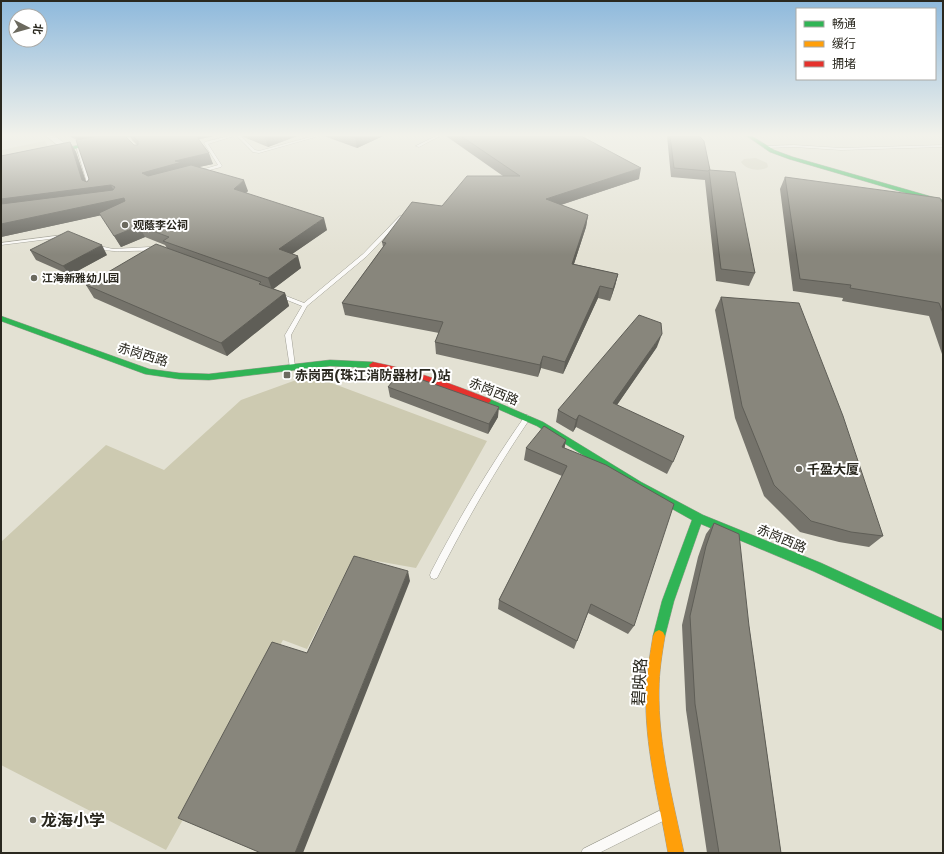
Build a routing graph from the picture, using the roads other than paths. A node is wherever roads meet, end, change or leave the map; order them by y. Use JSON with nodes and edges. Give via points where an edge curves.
{"nodes":[{"id":1,"x":85,"y":176,"type":"edge"},
{"id":2,"x":849,"y":176,"type":"edge"},
{"id":3,"x":92,"y":191,"type":"edge"},
{"id":4,"x":943,"y":202,"type":"edge"},
{"id":5,"x":404,"y":216,"type":"edge"},
{"id":6,"x":76,"y":236,"type":"edge"},
{"id":7,"x":1,"y":244,"type":"edge"},
{"id":8,"x":94,"y":244,"type":"edge"},
{"id":9,"x":164,"y":253,"type":"edge"},
{"id":10,"x":275,"y":294,"type":"edge"},
{"id":11,"x":305,"y":305,"type":"junction"},
{"id":12,"x":1,"y":318,"type":"edge"},
{"id":13,"x":292,"y":366,"type":"junction"},
{"id":14,"x":527,"y":418,"type":"junction"},
{"id":15,"x":698,"y":518,"type":"junction"},
{"id":16,"x":434,"y":575,"type":"dead end"},
{"id":17,"x":943,"y":625,"type":"edge"},
{"id":18,"x":668,"y":812,"type":"junction"},
{"id":19,"x":587,"y":853,"type":"edge"},
{"id":20,"x":676,"y":853,"type":"edge"}],
"edges":[{"from":1,"to":3,"type":"lane"},
{"from":2,"to":4,"type":"street"},
{"from":5,"to":11,"type":"lane","via":[[365,255]]},
{"from":6,"to":7,"type":"lane","via":[[61,234]]},
{"from":8,"to":9,"type":"lane","via":[[107,251],[149,248]]},
{"from":10,"to":11,"type":"lane"},
{"from":11,"to":13,"type":"lane","via":[[288,335]]},
{"from":12,"to":13,"type":"street","name":"赤岗西路","via":[[162,375],[181,378],[227,376]]},
{"from":13,"to":14,"type":"street","name":"赤岗西路","via":[[345,361],[390,368],[430,379]]},
{"from":14,"to":15,"type":"street","name":"赤岗西路"},
{"from":14,"to":16,"type":"lane","via":[[473,500]]},
{"from":15,"to":17,"type":"street","name":"赤岗西路","via":[[884,596]]},
{"from":15,"to":18,"type":"street","name":"碧映路","via":[[661,630],[651,688],[653,729]]},
{"from":18,"to":19,"type":"lane"},
{"from":18,"to":20,"type":"street","name":"碧映路"}]}
